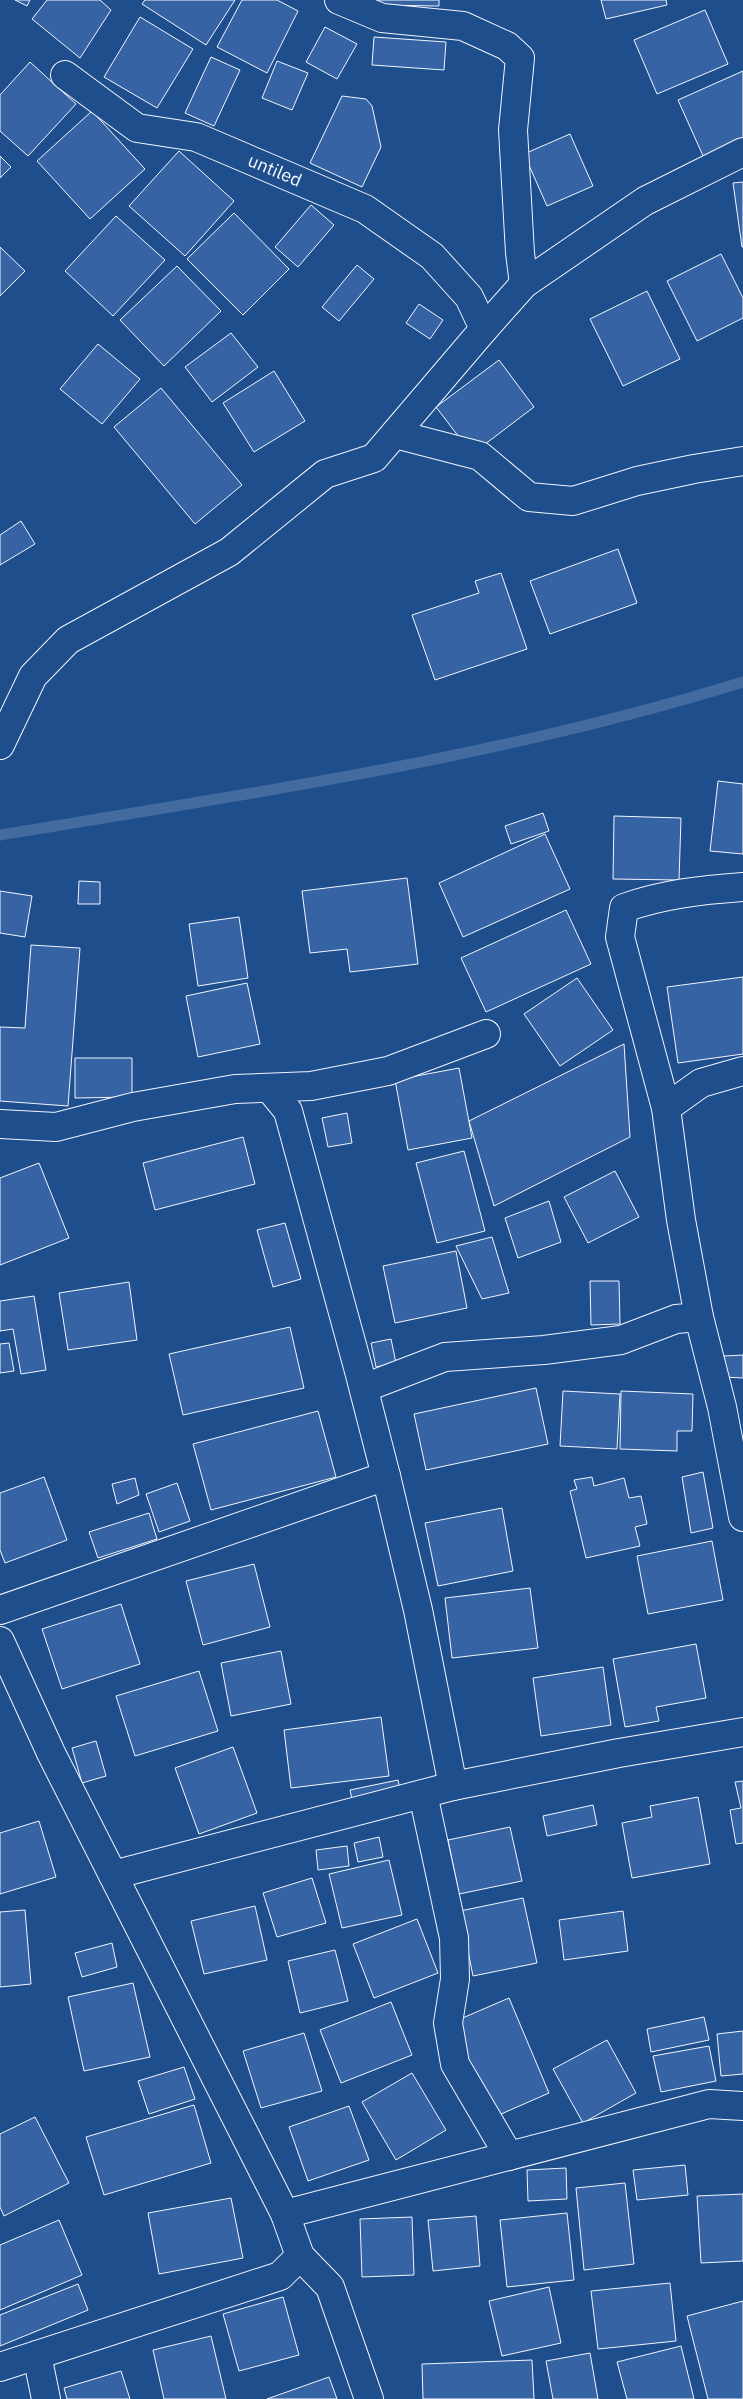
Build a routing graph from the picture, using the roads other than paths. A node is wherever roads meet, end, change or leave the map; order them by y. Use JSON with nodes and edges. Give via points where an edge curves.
{"nodes":[{"id":1,"x":339,"y":0,"type":"edge"},
{"id":2,"x":65,"y":75,"type":"dead end"},
{"id":3,"x":743,"y":152,"type":"edge"},
{"id":4,"x":524,"y":284,"type":"junction"},
{"id":5,"x":484,"y":329,"type":"junction"},
{"id":6,"x":395,"y":434,"type":"junction"},
{"id":7,"x":743,"y":461,"type":"edge"},
{"id":8,"x":0,"y":745,"type":"edge"},
{"id":9,"x":743,"y":887,"type":"edge"},
{"id":10,"x":486,"y":1034,"type":"dead end"},
{"id":11,"x":743,"y":1071,"type":"edge"},
{"id":12,"x":270,"y":1089,"type":"junction"},
{"id":13,"x":666,"y":1108,"type":"junction"},
{"id":14,"x":0,"y":1124,"type":"edge"},
{"id":15,"x":699,"y":1317,"type":"junction"},
{"id":16,"x":364,"y":1388,"type":"junction"},
{"id":17,"x":733,"y":1406,"type":"edge"},
{"id":18,"x":386,"y":1476,"type":"junction"},
{"id":19,"x":743,"y":1517,"type":"edge"},
{"id":20,"x":0,"y":1610,"type":"edge"},
{"id":21,"x":0,"y":1641,"type":"edge"},
{"id":22,"x":743,"y":1732,"type":"edge"},
{"id":23,"x":453,"y":1786,"type":"junction"},
{"id":24,"x":423,"y":1794,"type":"junction"},
{"id":25,"x":113,"y":1875,"type":"junction"},
{"id":26,"x":743,"y":2106,"type":"edge"},
{"id":27,"x":509,"y":2156,"type":"junction"},
{"id":28,"x":285,"y":2214,"type":"junction"},
{"id":29,"x":300,"y":2256,"type":"junction"},
{"id":30,"x":37,"y":2355,"type":"junction"},
{"id":31,"x":0,"y":2367,"type":"edge"},
{"id":32,"x":46,"y":2399,"type":"edge"},
{"id":33,"x":369,"y":2399,"type":"edge"}],
"edges":[{"from":1,"to":4,"type":"street","via":[[382,18],[463,26],[507,46],[520,58],[513,130]]},
{"from":2,"to":5,"type":"street","name":"untiled","via":[[138,128],[196,137],[365,208],[432,256],[469,297]]},
{"from":3,"to":4,"type":"street","via":[[645,202]]},
{"from":4,"to":5,"type":"street"},
{"from":5,"to":6,"type":"street"},
{"from":6,"to":7,"type":"street","via":[[480,456],[529,497],[573,501],[694,468]]},
{"from":6,"to":8,"type":"street","via":[[374,458],[325,474],[229,552],[68,640],[33,676]]},
{"from":9,"to":13,"type":"street","via":[[696,891],[647,900],[624,908],[620,937]]},
{"from":10,"to":12,"type":"street","via":[[388,1071],[311,1086]]},
{"from":11,"to":13,"type":"street","via":[[701,1083]]},
{"from":12,"to":14,"type":"street","via":[[235,1089],[133,1107],[56,1127]]},
{"from":12,"to":16,"type":"street","via":[[288,1111]]},
{"from":13,"to":15,"type":"street","via":[[681,1220]]},
{"from":15,"to":16,"type":"street","via":[[676,1319],[621,1340],[544,1350],[445,1357]]},
{"from":15,"to":17,"type":"street"},
{"from":16,"to":18,"type":"street"},
{"from":17,"to":19,"type":"street"},
{"from":18,"to":20,"type":"street"},
{"from":18,"to":23,"type":"street","via":[[418,1610]]},
{"from":21,"to":25,"type":"street","via":[[51,1753]]},
{"from":22,"to":23,"type":"street"},
{"from":23,"to":24,"type":"street"},
{"from":24,"to":25,"type":"street"},
{"from":24,"to":27,"type":"street","via":[[454,1938],[455,1979],[448,2023],[455,2064]]},
{"from":25,"to":28,"type":"street"},
{"from":26,"to":27,"type":"street","via":[[709,2104]]},
{"from":27,"to":28,"type":"street"},
{"from":28,"to":29,"type":"street"},
{"from":29,"to":30,"type":"street","via":[[280,2276]]},
{"from":29,"to":33,"type":"street","via":[[330,2287]]},
{"from":30,"to":31,"type":"street"},
{"from":30,"to":32,"type":"street"}]}
